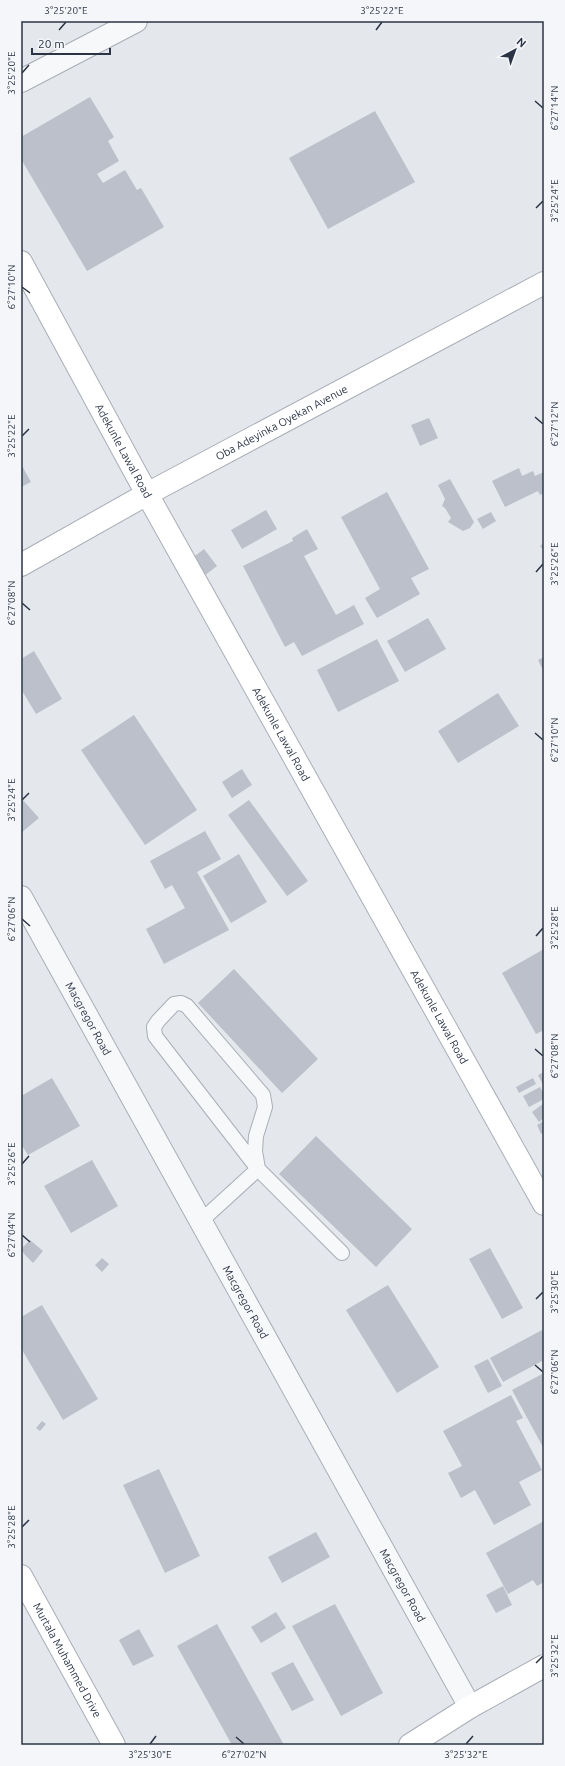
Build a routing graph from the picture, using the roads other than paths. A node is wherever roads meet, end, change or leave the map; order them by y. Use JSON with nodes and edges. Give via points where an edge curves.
{"nodes":[{"id":1,"x":136,"y":21,"type":"edge"},
{"id":2,"x":21,"y":81,"type":"edge"},
{"id":3,"x":21,"y":262,"type":"edge"},
{"id":4,"x":544,"y":283,"type":"edge"},
{"id":5,"x":148,"y":494,"type":"junction"},
{"id":6,"x":21,"y":565,"type":"edge"},
{"id":7,"x":21,"y":897,"type":"edge"},
{"id":8,"x":258,"y":1169,"type":"junction"},
{"id":9,"x":544,"y":1204,"type":"edge"},
{"id":10,"x":201,"y":1221,"type":"junction"},
{"id":11,"x":342,"y":1253,"type":"dead end"},
{"id":12,"x":24,"y":1588,"type":"edge"},
{"id":13,"x":544,"y":1666,"type":"edge"},
{"id":14,"x":470,"y":1707,"type":"junction"},
{"id":15,"x":114,"y":1745,"type":"edge"},
{"id":16,"x":410,"y":1745,"type":"edge"}],
"edges":[{"from":1,"to":2,"type":"street"},
{"from":3,"to":5,"type":"main road","name":"Adekunle Lawal Road"},
{"from":4,"to":5,"type":"main road","name":"Oba Adeyinka Oyekan Avenue"},
{"from":5,"to":6,"type":"main road","name":"Oba Adeyinka Oyekan Avenue"},
{"from":5,"to":9,"type":"main road","name":"Adekunle Lawal Road"},
{"from":7,"to":10,"type":"street","name":"Macgregor Road"},
{"from":8,"to":8,"type":"lane","via":[[155,1036],[154,1027],[174,1004],[181,1003],[187,1006],[263,1094],[265,1107],[256,1136]]},
{"from":8,"to":10,"type":"lane"},
{"from":8,"to":11,"type":"lane"},
{"from":10,"to":14,"type":"street","name":"Macgregor Road"},
{"from":12,"to":15,"type":"main road","name":"Murtala Muhammed Drive"},
{"from":13,"to":14,"type":"main road"},
{"from":14,"to":16,"type":"main road"}]}
